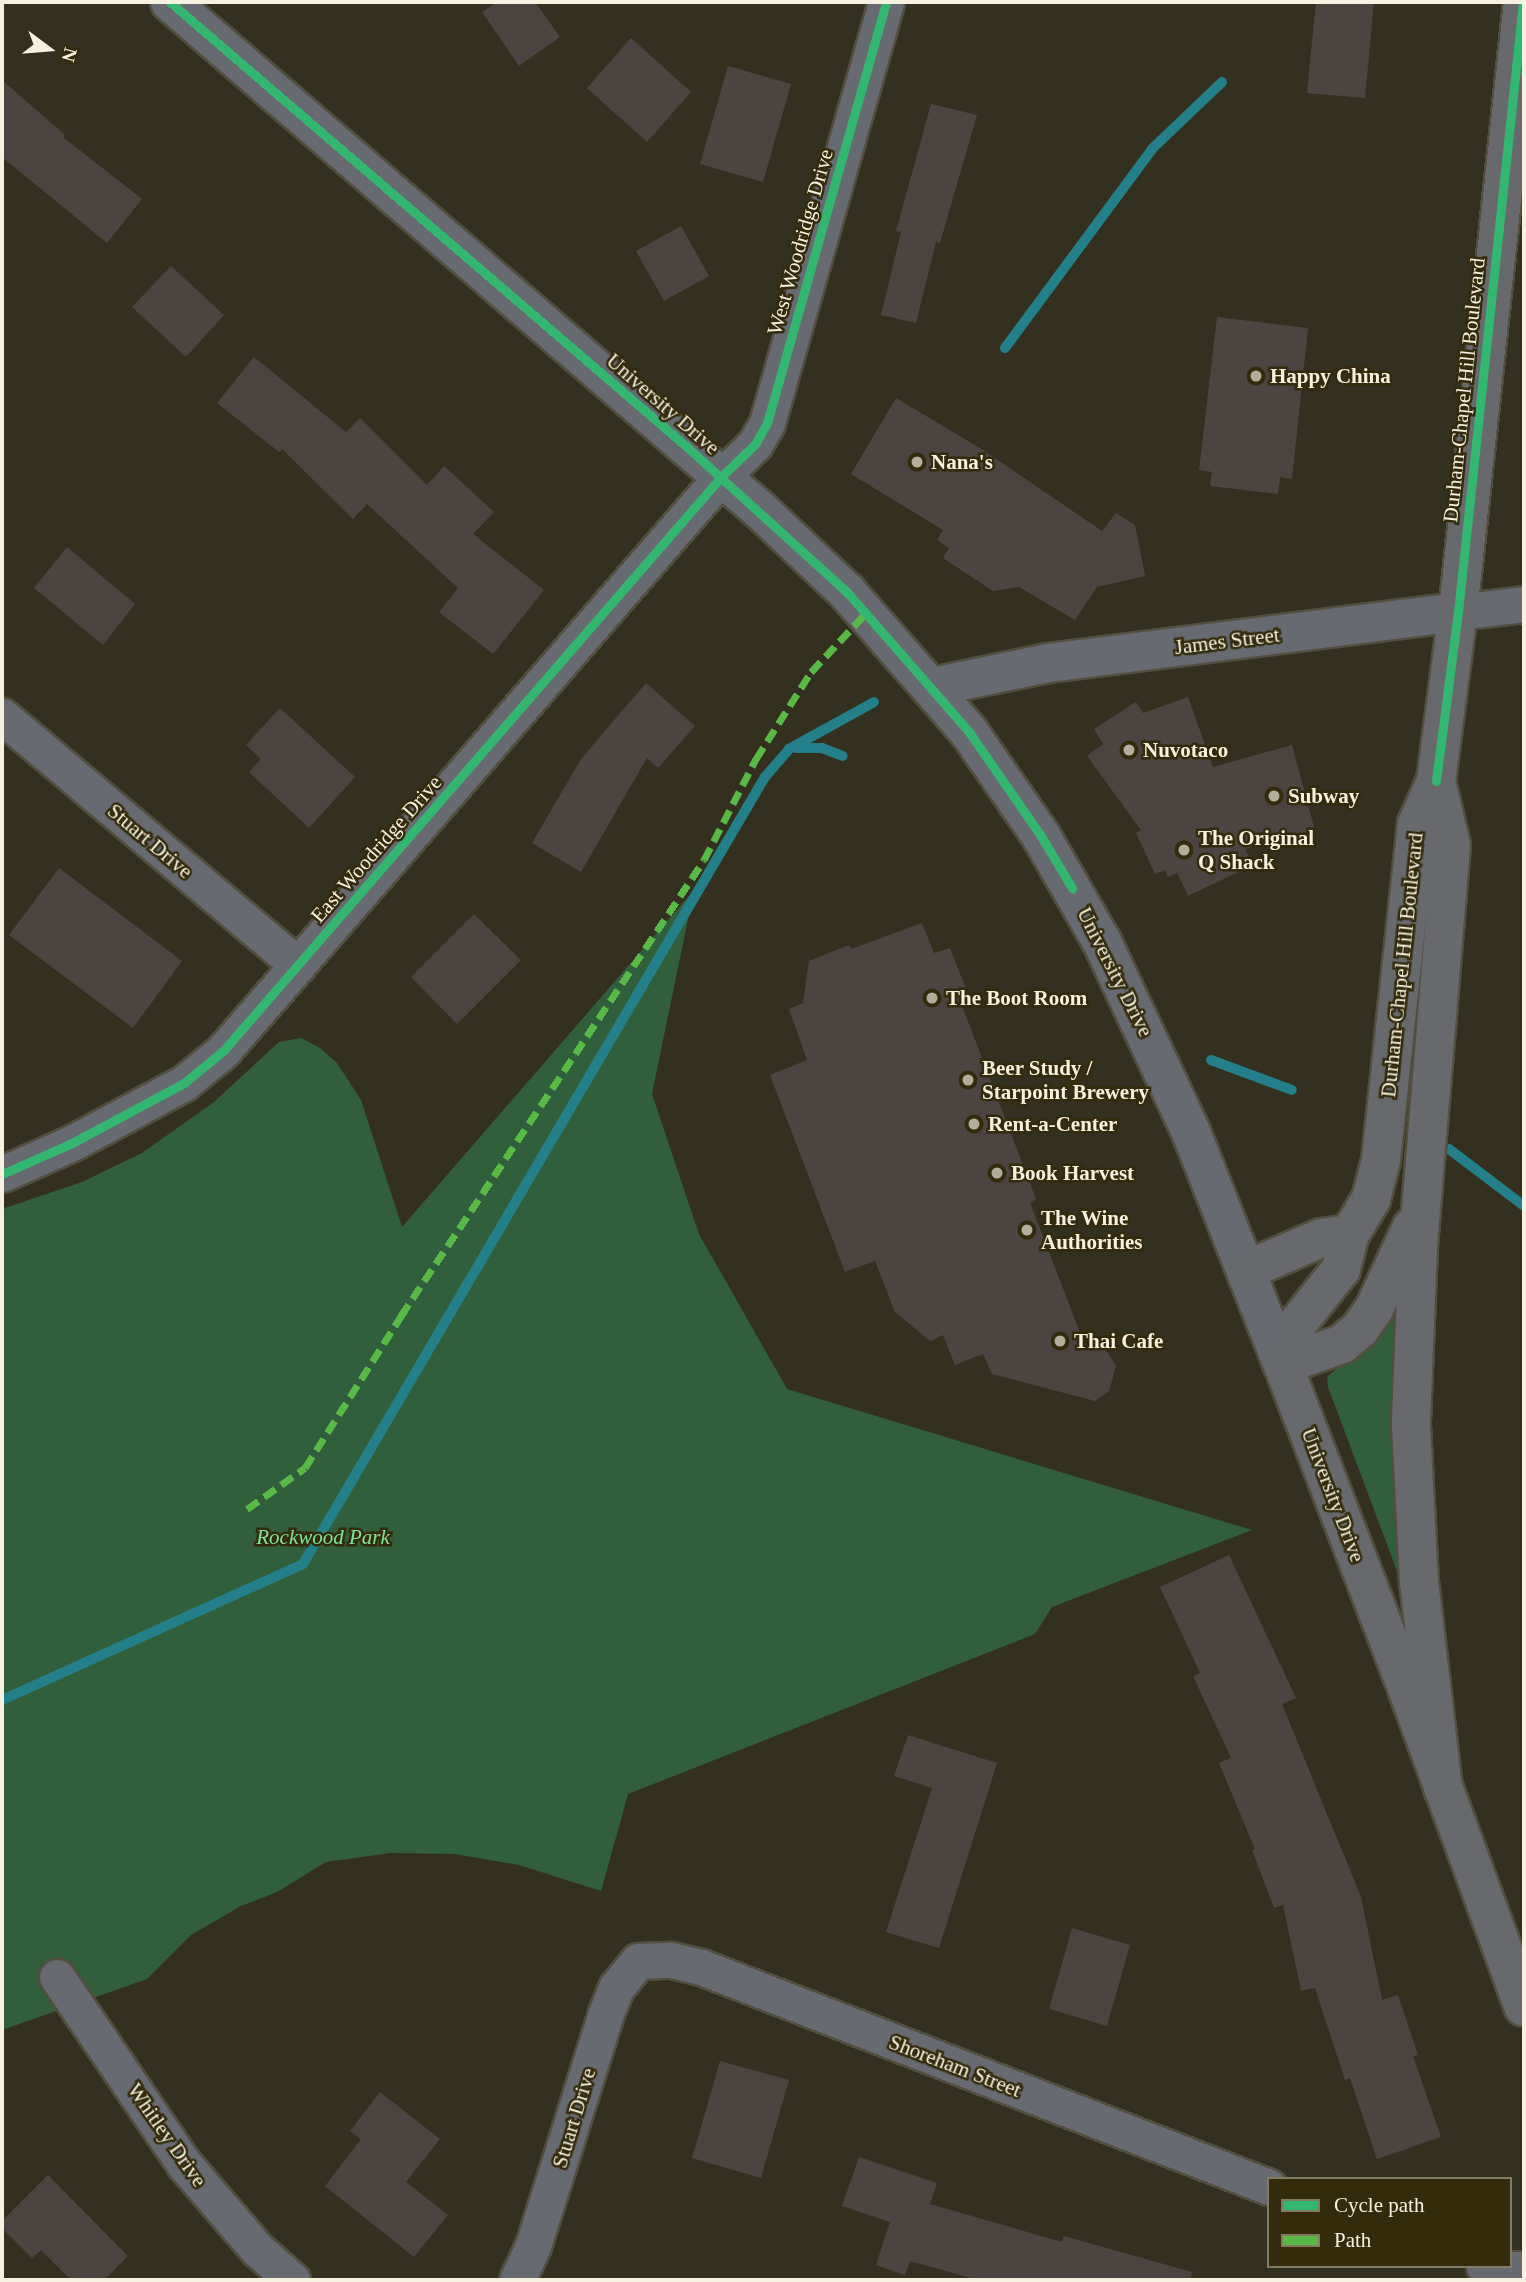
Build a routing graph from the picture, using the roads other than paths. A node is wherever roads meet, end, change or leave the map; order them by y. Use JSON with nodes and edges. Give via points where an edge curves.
{"nodes":[{"id":1,"x":170,"y":2,"type":"edge"},
{"id":2,"x":886,"y":2,"type":"edge"},
{"id":3,"x":1523,"y":2,"type":"edge"},
{"id":4,"x":721,"y":477,"type":"junction"},
{"id":5,"x":1524,"y":604,"type":"edge"},
{"id":6,"x":1458,"y":612,"type":"junction"},
{"id":7,"x":932,"y":687,"type":"junction"},
{"id":8,"x":2,"y":716,"type":"edge"},
{"id":9,"x":1436,"y":781,"type":"junction"},
{"id":10,"x":298,"y":965,"type":"junction"},
{"id":11,"x":2,"y":1174,"type":"edge"},
{"id":12,"x":1421,"y":1210,"type":"junction"},
{"id":13,"x":1350,"y":1234,"type":"junction"},
{"id":14,"x":1247,"y":1270,"type":"junction"},
{"id":15,"x":1283,"y":1365,"type":"junction"},
{"id":16,"x":1443,"y":1788,"type":"junction"},
{"id":17,"x":638,"y":1961,"type":"joint"},
{"id":18,"x":57,"y":1977,"type":"dead end"},
{"id":19,"x":1521,"y":1989,"type":"edge"},
{"id":20,"x":1267,"y":2186,"type":"edge"},
{"id":21,"x":1504,"y":2268,"type":"edge"},
{"id":22,"x":1524,"y":2270,"type":"edge"},
{"id":23,"x":292,"y":2280,"type":"edge"},
{"id":24,"x":517,"y":2280,"type":"edge"}],
"edges":[{"from":1,"to":4,"type":"street","name":"University Drive"},
{"from":2,"to":4,"type":"street","name":"West Woodridge Drive","via":[[767,423],[755,444]]},
{"from":3,"to":6,"type":"main road","name":"Durham-Chapel Hill Boulevard"},
{"from":4,"to":7,"type":"street","name":"University Drive","via":[[847,592]]},
{"from":4,"to":10,"type":"street","name":"East Woodridge Drive"},
{"from":5,"to":6,"type":"street","name":"James Street"},
{"from":6,"to":7,"type":"street","name":"James Street","via":[[1048,663]]},
{"from":6,"to":9,"type":"main road","name":"Durham-Chapel Hill Boulevard"},
{"from":7,"to":14,"type":"street","name":"University Drive","via":[[1041,836],[1102,942],[1171,1085]]},
{"from":8,"to":10,"type":"street","name":"Stuart Drive"},
{"from":9,"to":12,"type":"main road","via":[[1451,845]]},
{"from":9,"to":13,"type":"main road","name":"Durham-Chapel Hill Boulevard","via":[[1417,824],[1381,1160],[1371,1199]]},
{"from":10,"to":11,"type":"street","name":"East Woodridge Drive","via":[[223,1051],[184,1083],[72,1143]]},
{"from":12,"to":15,"type":"main road","via":[[1360,1329],[1342,1344]]},
{"from":12,"to":16,"type":"main road","via":[[1413,1353],[1413,1488]]},
{"from":13,"to":14,"type":"main road","via":[[1321,1238]]},
{"from":13,"to":15,"type":"main road","name":"Durham-Chapel Hill Boulevard","via":[[1341,1269],[1298,1323]]},
{"from":14,"to":15,"type":"street","name":"University Drive"},
{"from":15,"to":16,"type":"main road","name":"University Drive"},
{"from":16,"to":19,"type":"main road","name":"University Drive"},
{"from":17,"to":20,"type":"street","name":"Shoreham Street","via":[[701,1967]]},
{"from":17,"to":24,"type":"street","name":"Stuart Drive","via":[[611,2000],[538,2233]]},
{"from":18,"to":23,"type":"street","name":"Whitley Drive","via":[[185,2165],[257,2249]]},
{"from":21,"to":22,"type":"street"}]}
